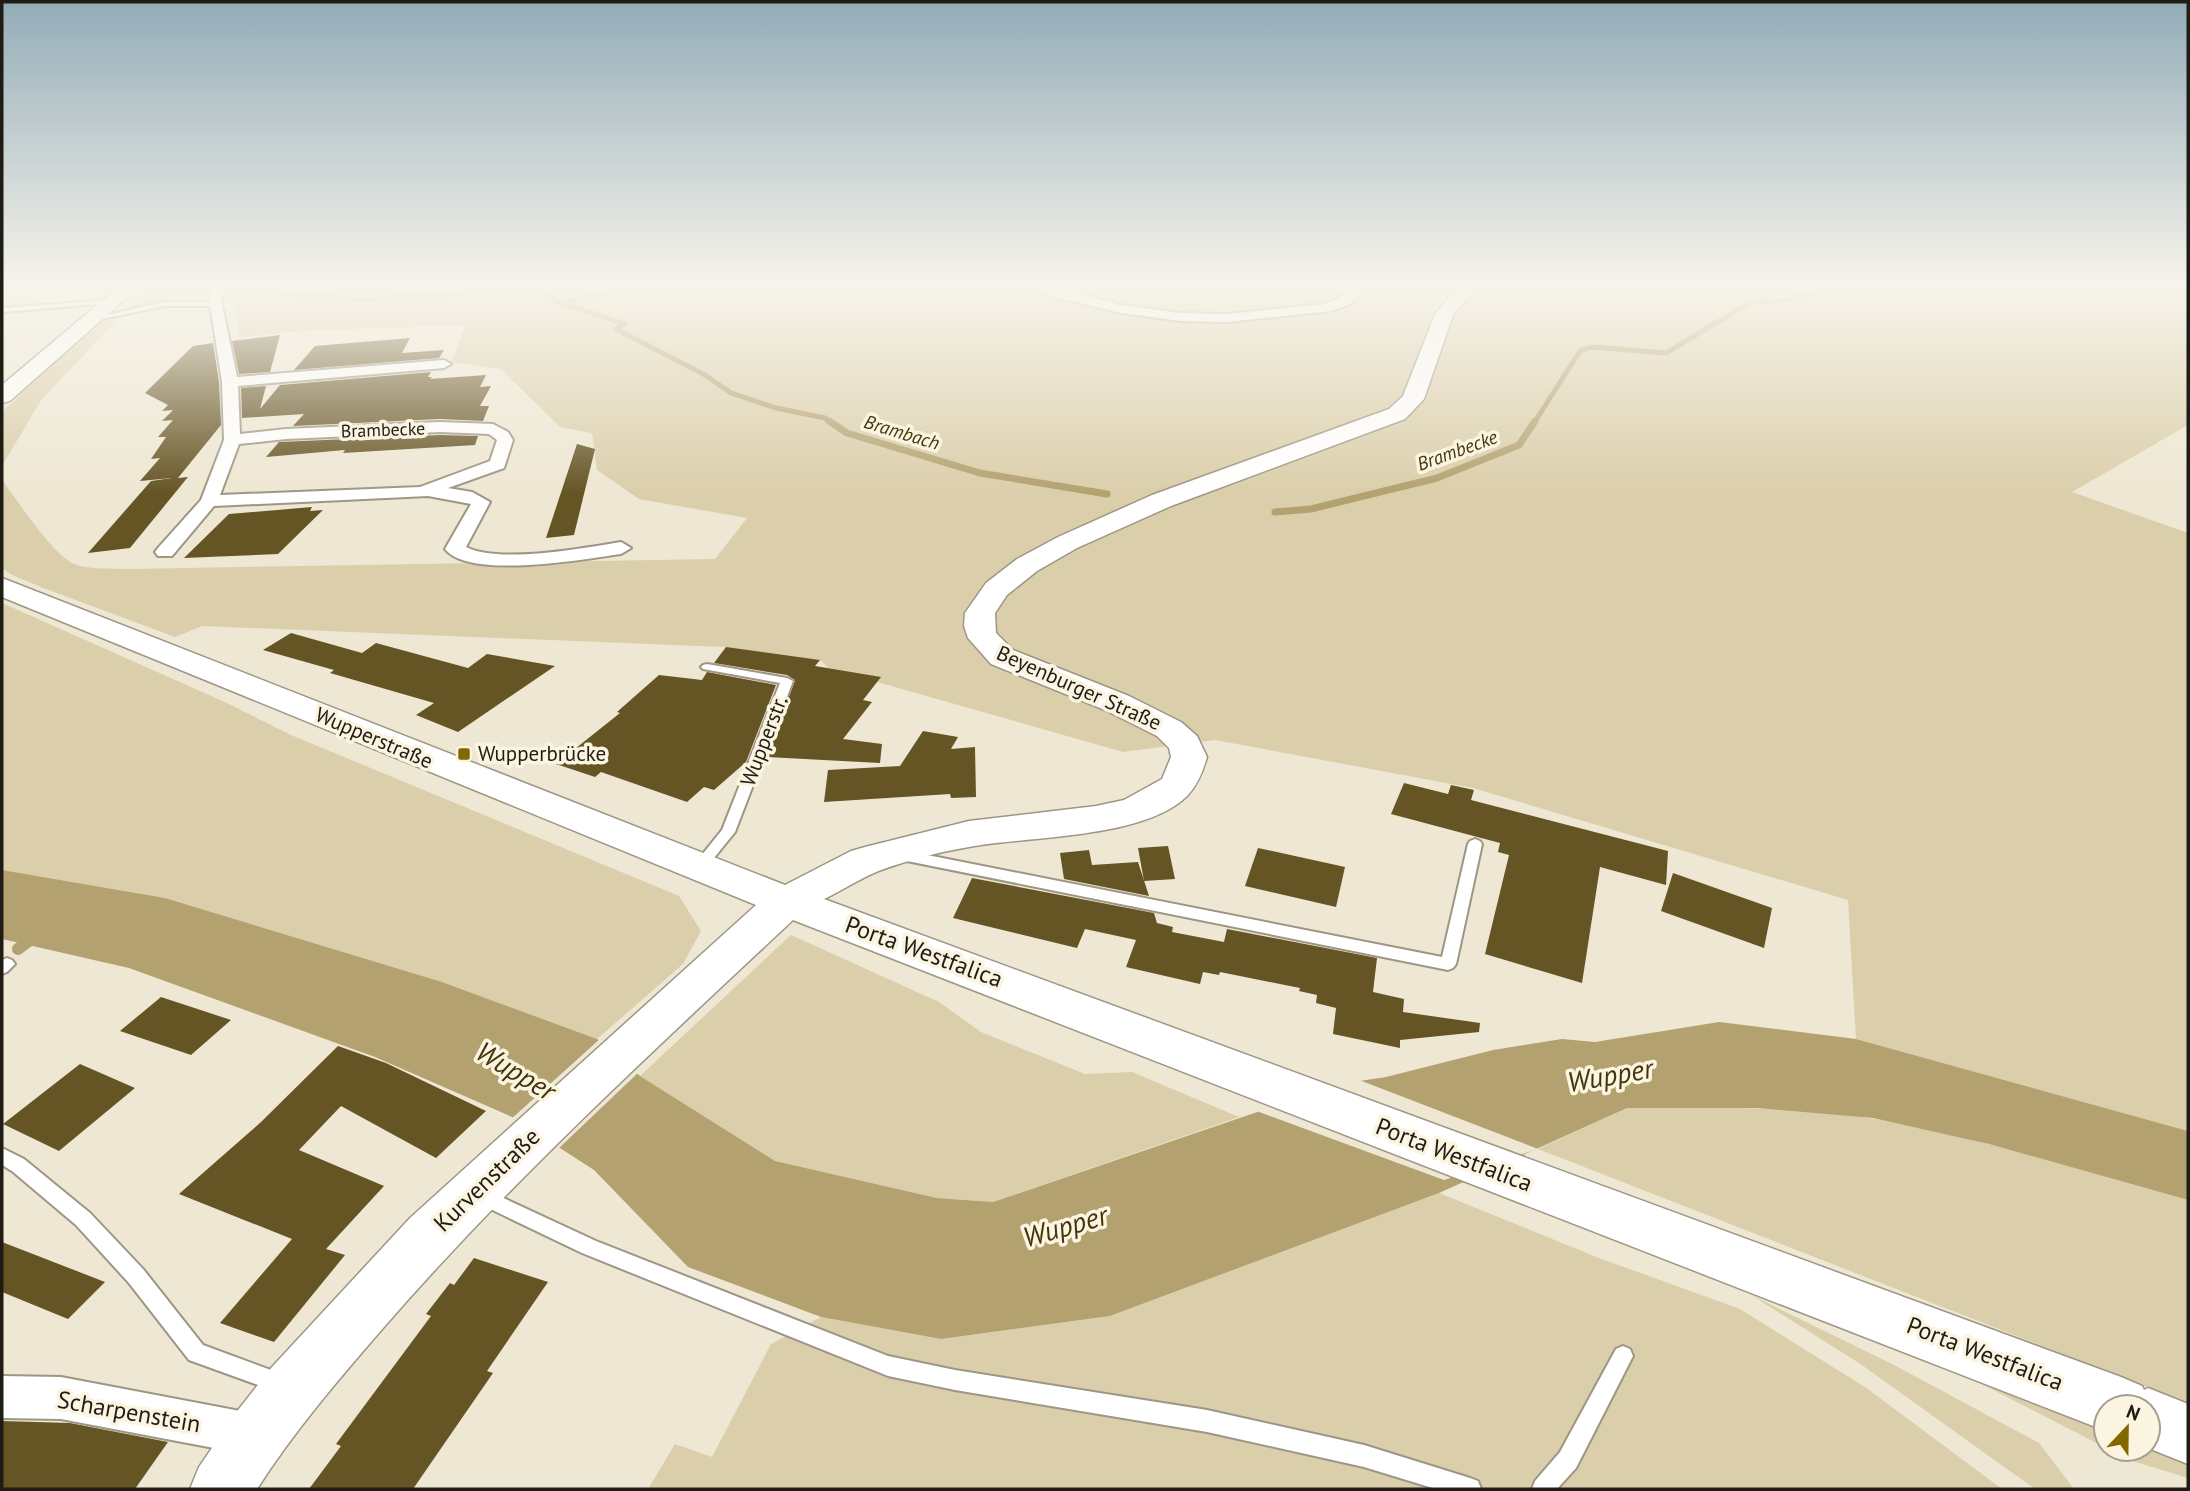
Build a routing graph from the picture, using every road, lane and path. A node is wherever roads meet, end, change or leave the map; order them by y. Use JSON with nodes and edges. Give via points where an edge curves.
{"nodes":[{"id":1,"x":49,"y":355,"type":"edge"},
{"id":2,"x":225,"y":355,"type":"edge"},
{"id":3,"x":1429,"y":355,"type":"edge"},
{"id":4,"x":444,"y":364,"type":"dead end"},
{"id":5,"x":230,"y":382,"type":"junction"},
{"id":6,"x":2,"y":396,"type":"edge"},
{"id":7,"x":232,"y":440,"type":"junction"},
{"id":8,"x":498,"y":464,"type":"junction"},
{"id":9,"x":422,"y":492,"type":"junction"},
{"id":10,"x":209,"y":501,"type":"junction"},
{"id":11,"x":481,"y":502,"type":"junction"},
{"id":12,"x":621,"y":548,"type":"dead end"},
{"id":13,"x":165,"y":552,"type":"dead end"},
{"id":14,"x":2,"y":587,"type":"edge"},
{"id":15,"x":707,"y":667,"type":"dead end"},
{"id":16,"x":1475,"y":844,"type":"dead end"},
{"id":17,"x":893,"y":853,"type":"junction"},
{"id":18,"x":699,"y":868,"type":"junction"},
{"id":19,"x":787,"y":901,"type":"junction"},
{"id":20,"x":2,"y":1156,"type":"edge"},
{"id":21,"x":474,"y":1192,"type":"junction"},
{"id":22,"x":1623,"y":1356,"type":"dead end"},
{"id":23,"x":292,"y":1388,"type":"junction"},
{"id":24,"x":2092,"y":1396,"type":"edge"},
{"id":25,"x":2,"y":1397,"type":"edge"},
{"id":26,"x":2162,"y":1424,"type":"edge"},
{"id":27,"x":2188,"y":1434,"type":"edge"},
{"id":28,"x":256,"y":1435,"type":"junction"},
{"id":29,"x":221,"y":1489,"type":"edge"},
{"id":30,"x":1470,"y":1489,"type":"edge"},
{"id":31,"x":1543,"y":1489,"type":"edge"}],
"edges":[{"from":1,"to":6,"type":"main road"},
{"from":2,"to":5,"type":"street"},
{"from":3,"to":17,"type":"main road","name":"Beyenburger Straße","via":[[1413,399],[1397,414],[1097,527],[1022,571],[985,603],[978,627],[988,646],[1002,657],[1150,718],[1180,737],[1189,757],[1175,787],[1136,809],[969,835]]},
{"from":4,"to":5,"type":"street"},
{"from":5,"to":7,"type":"street"},
{"from":7,"to":8,"type":"street","name":"Brambecke","via":[[344,431],[484,428],[493,429],[505,440]]},
{"from":7,"to":10,"type":"street"},
{"from":8,"to":9,"type":"street"},
{"from":8,"to":11,"type":"street","name":"Brambecke"},
{"from":9,"to":10,"type":"street"},
{"from":9,"to":11,"type":"street","via":[[449,493]]},
{"from":10,"to":13,"type":"street"},
{"from":11,"to":12,"type":"street","name":"Brambecke","via":[[455,550],[462,555],[488,560]]},
{"from":14,"to":18,"type":"main road","name":"Wupperstraße"},
{"from":15,"to":18,"type":"lane","name":"Wupperstr.","via":[[786,681],[728,832]]},
{"from":16,"to":17,"type":"lane","name":"Beyenburger Straße","via":[[1448,964]]},
{"from":17,"to":19,"type":"main road","name":"Beyenburger Straße","via":[[865,861]]},
{"from":18,"to":19,"type":"main road","name":"Wupperstraße"},
{"from":19,"to":21,"type":"main road","name":"Kurvenstraße"},
{"from":19,"to":24,"type":"main road","name":"Porta Westfalica"},
{"from":20,"to":23,"type":"lane","via":[[83,1219],[136,1276],[196,1353]]},
{"from":21,"to":23,"type":"main road","name":"Kurvenstraße"},
{"from":21,"to":30,"type":"lane","via":[[589,1247],[888,1366],[1207,1421],[1364,1456]]},
{"from":22,"to":31,"type":"lane","via":[[1568,1460]]},
{"from":23,"to":28,"type":"main road","name":"Kurvenstraße"},
{"from":25,"to":28,"type":"street","name":"Scharpenstein","via":[[61,1398]]},
{"from":26,"to":27,"type":"main road"},
{"from":28,"to":29,"type":"main road","name":"Kurvenstraße"}]}
